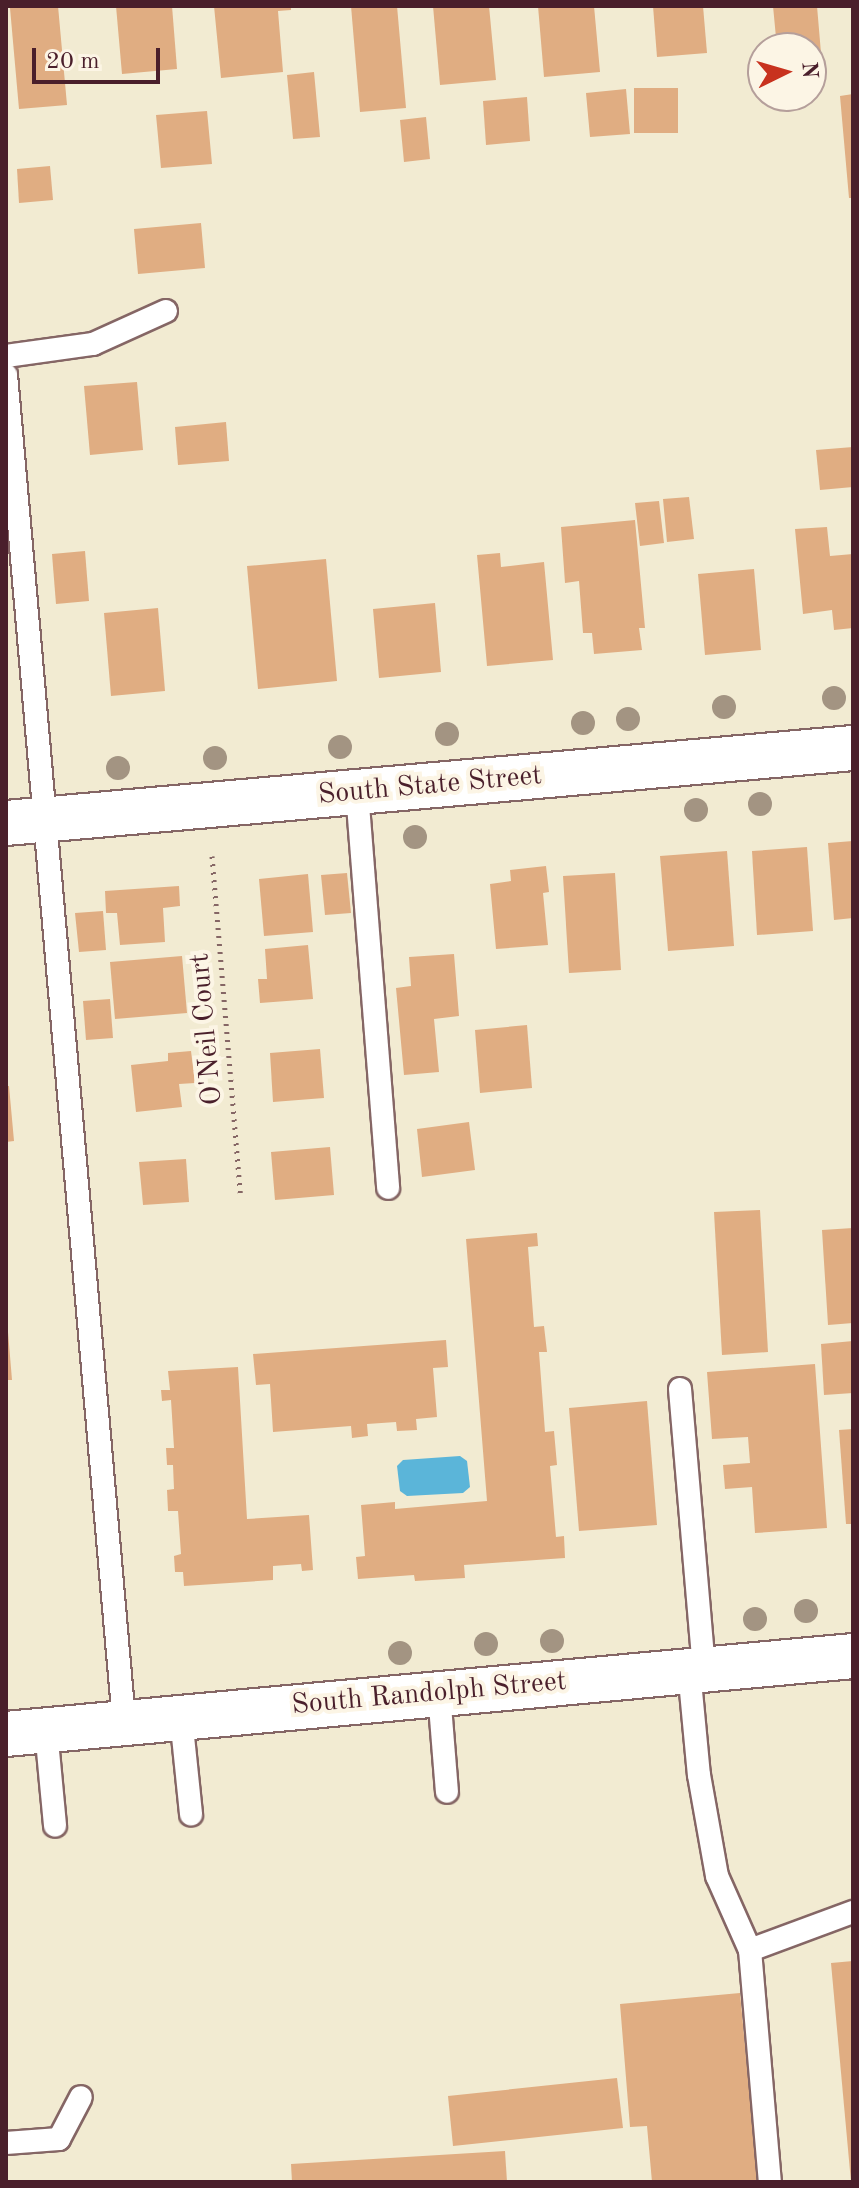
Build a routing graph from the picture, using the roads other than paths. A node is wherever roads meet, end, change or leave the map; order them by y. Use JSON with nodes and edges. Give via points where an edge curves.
{"nodes":[{"id":1,"x":166,"y":311,"type":"dead end"},
{"id":2,"x":6,"y":356,"type":"edge"},
{"id":3,"x":6,"y":375,"type":"edge"},
{"id":4,"x":853,"y":748,"type":"edge"},
{"id":5,"x":357,"y":792,"type":"junction"},
{"id":6,"x":26,"y":821,"type":"edge"},
{"id":7,"x":388,"y":1188,"type":"dead end"},
{"id":8,"x":680,"y":1389,"type":"dead end"},
{"id":9,"x":853,"y":1656,"type":"edge"},
{"id":10,"x":696,"y":1670,"type":"junction"},
{"id":11,"x":439,"y":1693,"type":"junction"},
{"id":12,"x":181,"y":1717,"type":"junction"},
{"id":13,"x":124,"y":1722,"type":"junction"},
{"id":14,"x":26,"y":1732,"type":"edge"},
{"id":15,"x":447,"y":1792,"type":"dead end"},
{"id":16,"x":191,"y":1814,"type":"dead end"},
{"id":17,"x":55,"y":1826,"type":"dead end"},
{"id":18,"x":853,"y":1912,"type":"edge"},
{"id":19,"x":750,"y":1950,"type":"junction"},
{"id":20,"x":81,"y":2097,"type":"dead end"},
{"id":21,"x":6,"y":2143,"type":"edge"},
{"id":22,"x":770,"y":2182,"type":"edge"}],
"edges":[{"from":1,"to":2,"type":"lane","via":[[93,344]]},
{"from":3,"to":6,"type":"lane"},
{"from":4,"to":5,"type":"main road","name":"South State Street"},
{"from":5,"to":6,"type":"main road","name":"South State Street"},
{"from":5,"to":7,"type":"lane"},
{"from":6,"to":13,"type":"lane"},
{"from":8,"to":10,"type":"lane"},
{"from":9,"to":10,"type":"main road","name":"South Randolph Street"},
{"from":10,"to":11,"type":"main road","name":"South Randolph Street"},
{"from":10,"to":19,"type":"lane","via":[[699,1775],[717,1876]]},
{"from":11,"to":12,"type":"main road","name":"South Randolph Street"},
{"from":11,"to":15,"type":"lane"},
{"from":12,"to":13,"type":"main road","name":"South Randolph Street"},
{"from":12,"to":16,"type":"lane"},
{"from":13,"to":14,"type":"main road","name":"South Randolph Street"},
{"from":14,"to":17,"type":"lane"},
{"from":18,"to":19,"type":"lane"},
{"from":19,"to":22,"type":"lane"},
{"from":20,"to":21,"type":"lane","via":[[59,2139]]}]}
